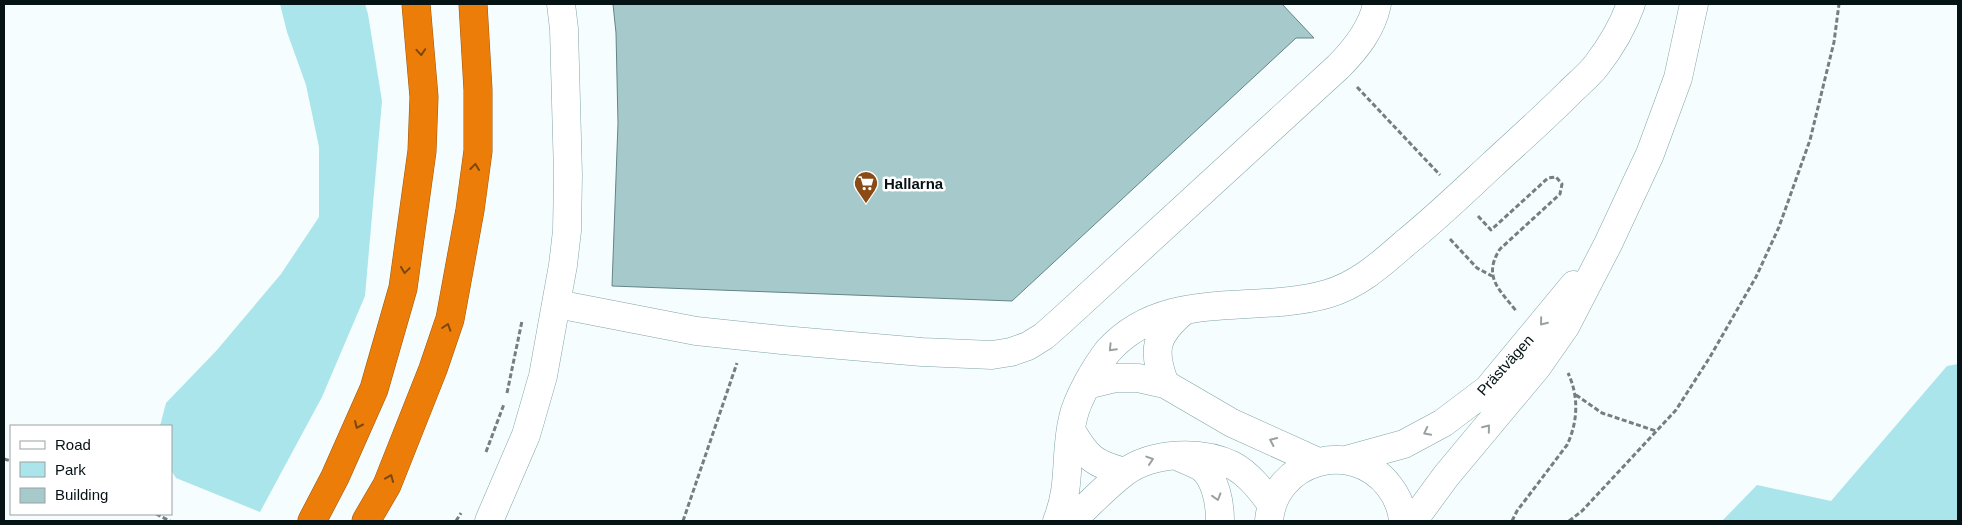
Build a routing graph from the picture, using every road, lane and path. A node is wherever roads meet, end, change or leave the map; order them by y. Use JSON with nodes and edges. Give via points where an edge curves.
{"nodes":[{"id":1,"x":416,"y":4,"type":"edge"},
{"id":2,"x":473,"y":4,"type":"edge"},
{"id":3,"x":561,"y":4,"type":"edge"},
{"id":4,"x":1377,"y":4,"type":"edge"},
{"id":5,"x":1631,"y":4,"type":"edge"},
{"id":6,"x":1694,"y":4,"type":"edge"},
{"id":7,"x":1839,"y":4,"type":"edge"},
{"id":8,"x":1608,"y":244,"type":"junction"},
{"id":9,"x":1462,"y":252,"type":"dead end"},
{"id":10,"x":1492,"y":276,"type":"dead end"},
{"id":11,"x":557,"y":304,"type":"junction"},
{"id":12,"x":1185,"y":310,"type":"junction"},
{"id":13,"x":524,"y":312,"type":"dead end"},
{"id":14,"x":747,"y":336,"type":"junction"},
{"id":15,"x":1563,"y":367,"type":"dead end"},
{"id":16,"x":1165,"y":384,"type":"junction"},
{"id":17,"x":1088,"y":385,"type":"junction"},
{"id":18,"x":1575,"y":395,"type":"junction"},
{"id":19,"x":1071,"y":430,"type":"junction"},
{"id":20,"x":1656,"y":431,"type":"junction"},
{"id":21,"x":485,"y":454,"type":"dead end"},
{"id":22,"x":1178,"y":456,"type":"junction"},
{"id":23,"x":1346,"y":460,"type":"junction"},
{"id":24,"x":1318,"y":462,"type":"junction"},
{"id":25,"x":1125,"y":472,"type":"junction"},
{"id":26,"x":464,"y":506,"type":"dead end"},
{"id":27,"x":1270,"y":513,"type":"edge"},
{"id":28,"x":158,"y":515,"type":"edge"},
{"id":29,"x":170,"y":521,"type":"edge"},
{"id":30,"x":312,"y":521,"type":"edge"},
{"id":31,"x":366,"y":521,"type":"edge"},
{"id":32,"x":456,"y":521,"type":"edge"},
{"id":33,"x":490,"y":521,"type":"edge"},
{"id":34,"x":683,"y":521,"type":"edge"},
{"id":35,"x":1057,"y":521,"type":"edge"},
{"id":36,"x":1071,"y":521,"type":"edge"},
{"id":37,"x":1220,"y":521,"type":"edge"},
{"id":38,"x":1403,"y":521,"type":"edge"},
{"id":39,"x":1413,"y":521,"type":"edge"},
{"id":40,"x":1512,"y":521,"type":"edge"},
{"id":41,"x":1569,"y":521,"type":"edge"}],
"edges":[{"from":1,"to":30,"type":"highway","one_way":true,"via":[[424,106],[422,151],[403,288],[374,389]]},
{"from":31,"to":2,"type":"highway","one_way":true,"via":[[395,467],[450,319],[478,151]]},
{"from":3,"to":11,"type":"street","via":[[567,231]]},
{"from":4,"to":14,"type":"street","via":[[1367,31],[1338,67],[1061,321],[1028,346],[992,355]]},
{"from":5,"to":12,"type":"street","via":[[1612,43],[1595,67],[1545,117],[1371,273],[1326,294]]},
{"from":6,"to":8,"type":"street","name":"Prästvägen","via":[[1678,78],[1650,154]]},
{"from":7,"to":20,"type":"path","via":[[1834,42],[1810,140],[1779,227],[1756,277],[1710,357],[1676,410]]},
{"from":8,"to":23,"type":"street","name":"Prästvägen","one_way":true,"via":[[1488,389],[1443,423],[1404,444]]},
{"from":39,"to":8,"type":"street","name":"Prästvägen","one_way":true,"via":[[1446,476],[1537,367],[1564,328]]},
{"from":9,"to":10,"type":"path","via":[[1477,268]]},
{"from":11,"to":14,"type":"street","via":[[696,331]]},
{"from":11,"to":33,"type":"street","via":[[544,376],[526,436]]},
{"from":12,"to":16,"type":"street","via":[[1168,324],[1160,338],[1157,353]]},
{"from":12,"to":17,"type":"street","one_way":true,"via":[[1147,320],[1127,334],[1097,366]]},
{"from":13,"to":21,"type":"path","via":[[505,399]]},
{"from":14,"to":34,"type":"path"},
{"from":15,"to":18,"type":"path"},
{"from":16,"to":17,"type":"street","via":[[1138,378],[1116,378]]},
{"from":24,"to":16,"type":"street","one_way":true,"via":[[1232,422]]},
{"from":17,"to":19,"type":"street","via":[[1079,399]]},
{"from":18,"to":20,"type":"path","via":[[1602,413]]},
{"from":18,"to":40,"type":"path","via":[[1575,425],[1567,445]]},
{"from":19,"to":25,"type":"street","via":[[1082,450],[1094,461]]},
{"from":19,"to":35,"type":"street","via":[[1066,495]]},
{"from":20,"to":41,"type":"path"},
{"from":25,"to":22,"type":"street","one_way":true,"via":[[1158,458]]},
{"from":22,"to":27,"type":"street","via":[[1208,457],[1232,465],[1257,484]]},
{"from":22,"to":37,"type":"street","one_way":true,"via":[[1202,468],[1214,485]]},
{"from":23,"to":24,"type":"street","name":"Prästvägen"},
{"from":23,"to":38,"type":"street","name":"Prästvägen","via":[[1366,466],[1383,478],[1396,494]]},
{"from":24,"to":27,"type":"street","name":"Prästvägen","via":[[1290,478],[1279,490]]},
{"from":25,"to":36,"type":"street"},
{"from":26,"to":32,"type":"path"},
{"from":28,"to":29,"type":"path"}]}
